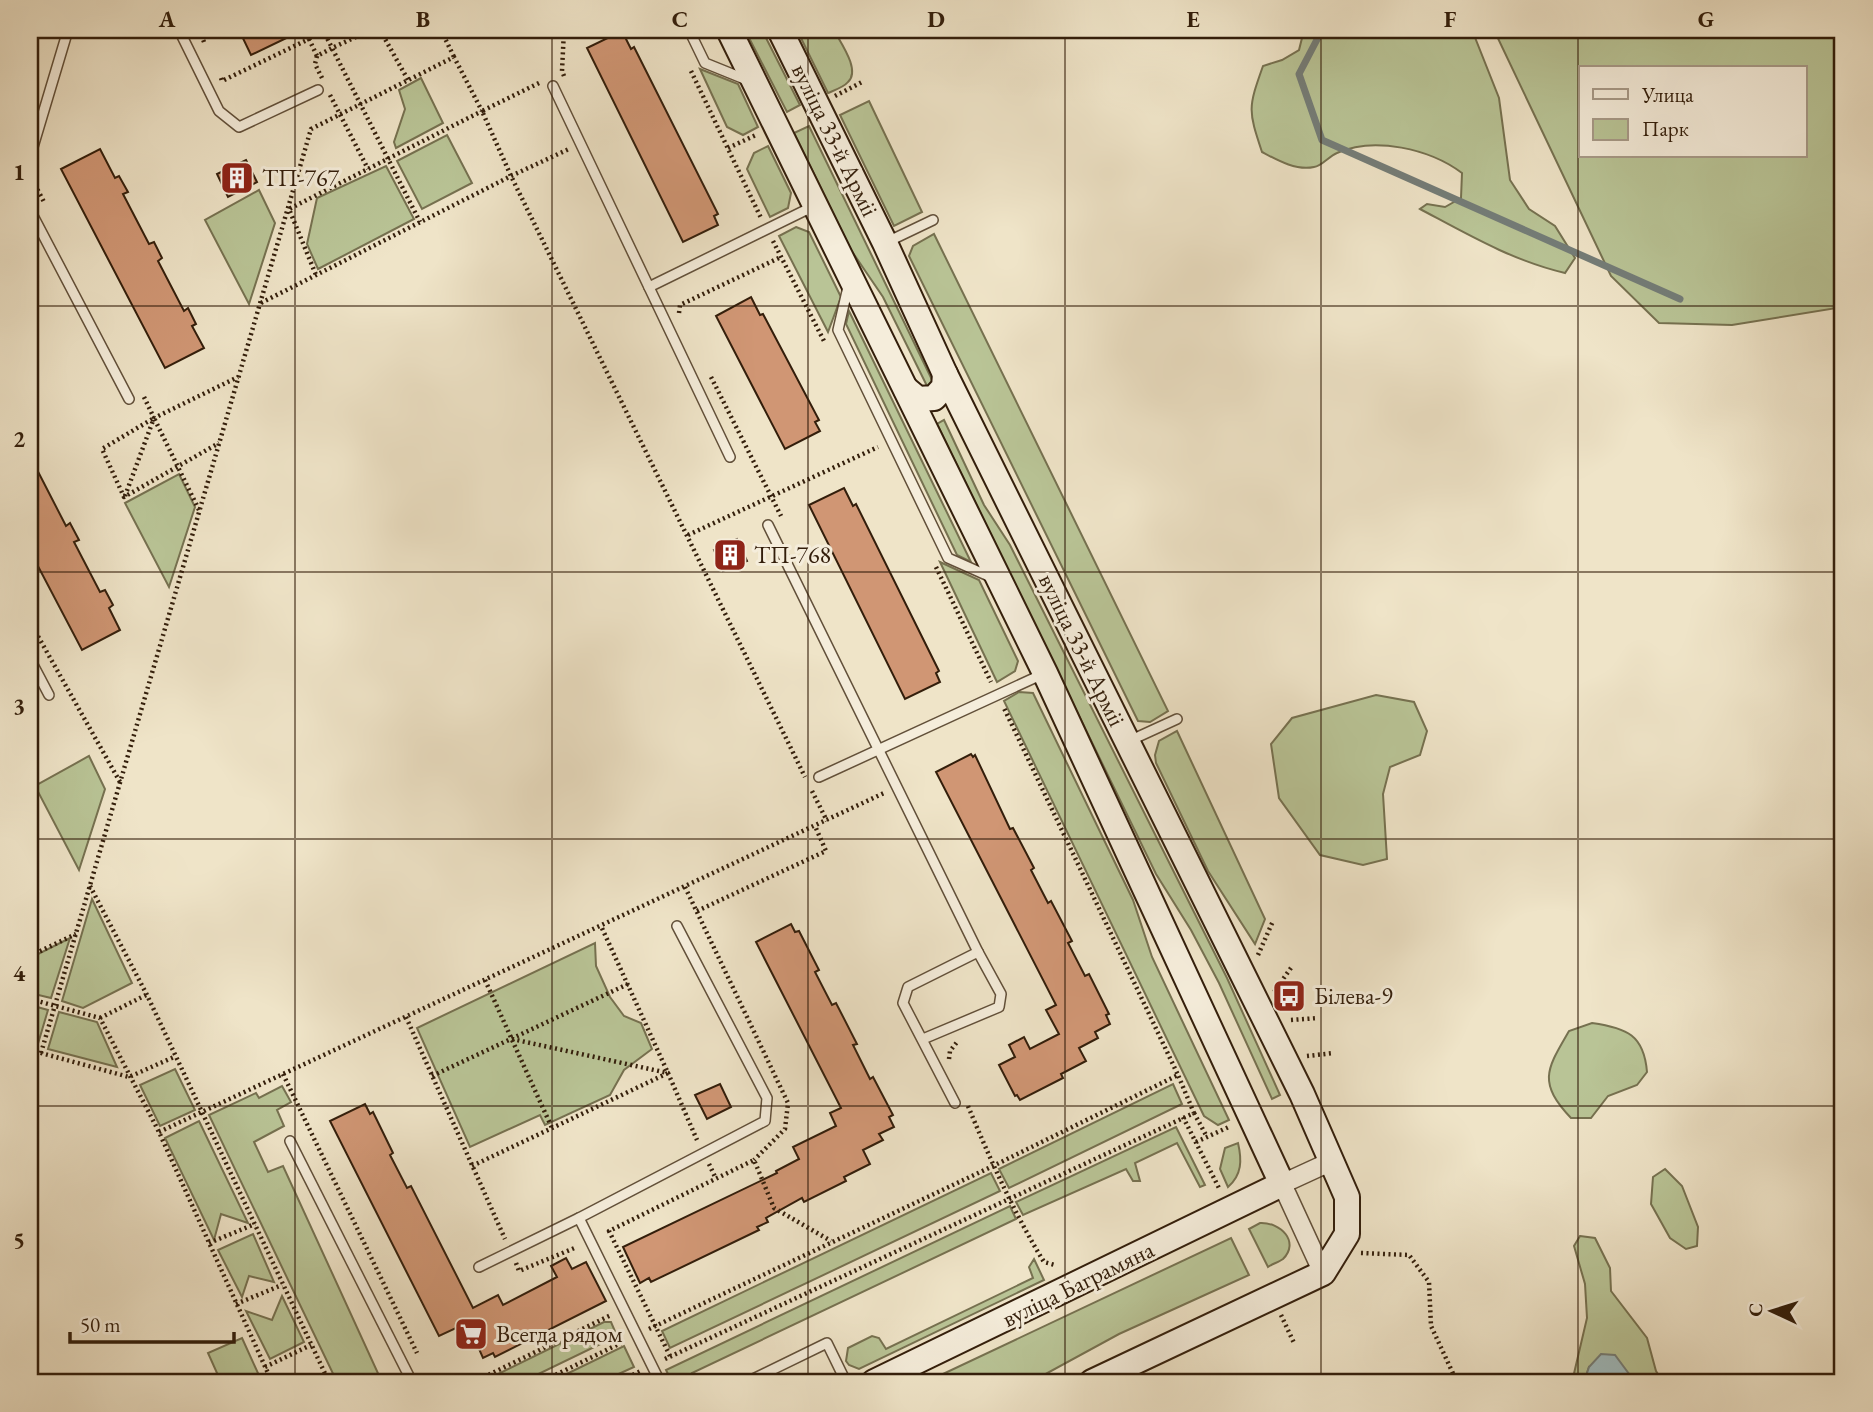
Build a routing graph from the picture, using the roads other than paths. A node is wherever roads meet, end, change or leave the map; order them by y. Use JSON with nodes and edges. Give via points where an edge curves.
{"nodes":[{"id":1,"x":68,"y":30,"type":"edge"},
{"id":2,"x":179,"y":30,"type":"edge"},
{"id":3,"x":689,"y":30,"type":"edge"},
{"id":4,"x":729,"y":30,"type":"edge"},
{"id":5,"x":780,"y":30,"type":"edge"},
{"id":6,"x":755,"y":83,"type":"junction"},
{"id":7,"x":552,"y":86,"type":"dead end"},
{"id":8,"x":317,"y":90,"type":"dead end"},
{"id":9,"x":30,"y":158,"type":"edge"},
{"id":10,"x":814,"y":206,"type":"junction"},
{"id":11,"x":30,"y":210,"type":"edge"},
{"id":12,"x":933,"y":220,"type":"dead end"},
{"id":13,"x":885,"y":243,"type":"junction"},
{"id":14,"x":850,"y":279,"type":"junction"},
{"id":15,"x":649,"y":287,"type":"junction"},
{"id":16,"x":946,"y":373,"type":"junction"},
{"id":17,"x":906,"y":389,"type":"junction"},
{"id":18,"x":129,"y":399,"type":"dead end"},
{"id":19,"x":969,"y":420,"type":"junction"},
{"id":20,"x":930,"y":438,"type":"junction"},
{"id":21,"x":730,"y":457,"type":"dead end"},
{"id":22,"x":768,"y":525,"type":"dead end"},
{"id":23,"x":999,"y":581,"type":"junction"},
{"id":24,"x":30,"y":659,"type":"edge"},
{"id":25,"x":1045,"y":673,"type":"junction"},
{"id":26,"x":49,"y":695,"type":"dead end"},
{"id":27,"x":1177,"y":719,"type":"dead end"},
{"id":28,"x":1127,"y":742,"type":"junction"},
{"id":29,"x":877,"y":750,"type":"junction"},
{"id":30,"x":819,"y":777,"type":"dead end"},
{"id":31,"x":677,"y":926,"type":"dead end"},
{"id":32,"x":978,"y":952,"type":"junction"},
{"id":33,"x":923,"y":1039,"type":"junction"},
{"id":34,"x":955,"y":1103,"type":"dead end"},
{"id":35,"x":290,"y":1141,"type":"dead end"},
{"id":36,"x":1332,"y":1161,"type":"junction"},
{"id":37,"x":1282,"y":1184,"type":"junction"},
{"id":38,"x":579,"y":1218,"type":"junction"},
{"id":39,"x":480,"y":1267,"type":"dead end"},
{"id":40,"x":1324,"y":1273,"type":"junction"},
{"id":41,"x":412,"y":1382,"type":"edge"},
{"id":42,"x":660,"y":1382,"type":"edge"},
{"id":43,"x":747,"y":1382,"type":"edge"},
{"id":44,"x":846,"y":1382,"type":"edge"},
{"id":45,"x":874,"y":1382,"type":"edge"},
{"id":46,"x":1092,"y":1382,"type":"edge"}],
"edges":[{"from":1,"to":9,"type":"lane"},
{"from":2,"to":8,"type":"lane","via":[[219,111],[239,127]]},
{"from":3,"to":6,"type":"lane","via":[[705,63]]},
{"from":4,"to":6,"type":"street","name":"вуліца 33-й Арміі"},
{"from":5,"to":13,"type":"street","name":"вуліца 33-й Арміі"},
{"from":6,"to":10,"type":"street","name":"вуліца 33-й Арміі"},
{"from":7,"to":15,"type":"lane"},
{"from":10,"to":14,"type":"street","name":"вуліца 33-й Арміі"},
{"from":10,"to":15,"type":"lane"},
{"from":11,"to":18,"type":"lane"},
{"from":12,"to":13,"type":"lane"},
{"from":13,"to":16,"type":"street","name":"вуліца 33-й Арміі"},
{"from":14,"to":17,"type":"street","name":"вуліца 33-й Арміі"},
{"from":14,"to":23,"type":"lane","via":[[838,330],[948,558]]},
{"from":15,"to":21,"type":"lane"},
{"from":16,"to":17,"type":"street","via":[[944,387],[934,398],[918,399]]},
{"from":16,"to":19,"type":"street","name":"вуліца 33-й Арміі"},
{"from":17,"to":20,"type":"street","name":"вуліца 33-й Арміі"},
{"from":19,"to":20,"type":"street","via":[[956,410],[940,412],[930,423]]},
{"from":19,"to":28,"type":"street","name":"вуліца 33-й Арміі"},
{"from":20,"to":23,"type":"street","name":"вуліца 33-й Арміі"},
{"from":22,"to":29,"type":"lane"},
{"from":23,"to":25,"type":"street","name":"вуліца 33-й Арміі"},
{"from":24,"to":26,"type":"lane"},
{"from":25,"to":29,"type":"lane"},
{"from":25,"to":37,"type":"street","name":"вуліца 33-й Арміі"},
{"from":27,"to":28,"type":"lane"},
{"from":28,"to":36,"type":"street","name":"вуліца 33-й Арміі"},
{"from":29,"to":30,"type":"lane"},
{"from":29,"to":32,"type":"lane"},
{"from":31,"to":38,"type":"lane","via":[[767,1098],[765,1121]]},
{"from":32,"to":33,"type":"lane","via":[[908,988],[903,1003]]},
{"from":32,"to":33,"type":"lane","via":[[1001,994],[999,1007]]},
{"from":33,"to":34,"type":"lane"},
{"from":35,"to":41,"type":"lane"},
{"from":36,"to":37,"type":"street"},
{"from":36,"to":40,"type":"street","name":"вуліца 33-й Арміі","via":[[1347,1197],[1347,1234]]},
{"from":37,"to":40,"type":"street"},
{"from":37,"to":45,"type":"street","name":"вуліца Баграмяна"},
{"from":38,"to":39,"type":"lane"},
{"from":38,"to":42,"type":"lane"},
{"from":40,"to":46,"type":"street"},
{"from":43,"to":44,"type":"lane","via":[[827,1343]]}]}
